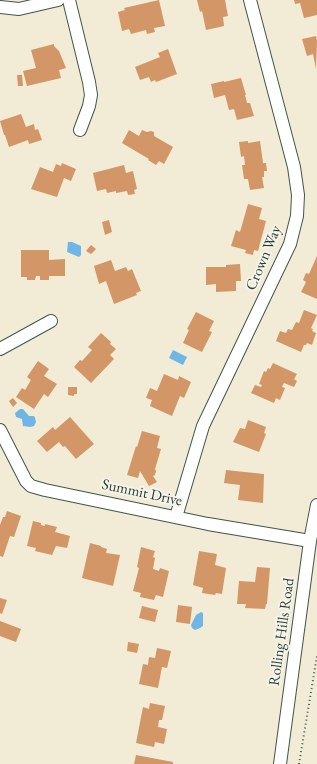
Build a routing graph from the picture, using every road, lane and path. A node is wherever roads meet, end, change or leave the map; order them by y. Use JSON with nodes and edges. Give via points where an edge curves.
{"nodes":[{"id":1,"x":58,"y":0,"type":"edge"},
{"id":2,"x":69,"y":0,"type":"edge"},
{"id":3,"x":250,"y":0,"type":"edge"},
{"id":4,"x":0,"y":7,"type":"edge"},
{"id":5,"x":80,"y":130,"type":"dead end"},
{"id":6,"x":51,"y":321,"type":"dead end"},
{"id":7,"x":0,"y":349,"type":"edge"},
{"id":8,"x":0,"y":430,"type":"edge"},
{"id":9,"x":317,"y":504,"type":"edge"},
{"id":10,"x":176,"y":517,"type":"junction"},
{"id":11,"x":310,"y":541,"type":"junction"},
{"id":12,"x":317,"y":656,"type":"edge"},
{"id":13,"x":280,"y":764,"type":"edge"},
{"id":14,"x":299,"y":764,"type":"edge"}],
"edges":[{"from":1,"to":4,"type":"street","via":[[18,9]]},
{"from":2,"to":5,"type":"street","via":[[91,95]]},
{"from":3,"to":10,"type":"street","name":"Crown Way","via":[[294,167],[298,195],[297,216],[290,244],[203,426]]},
{"from":6,"to":7,"type":"street"},
{"from":8,"to":10,"type":"street","name":"Summit Drive","via":[[31,486]]},
{"from":9,"to":11,"type":"street","name":"Rolling Hills Road"},
{"from":10,"to":11,"type":"street","name":"Summit Drive"},
{"from":11,"to":13,"type":"street","name":"Rolling Hills Road"},
{"from":12,"to":14,"type":"path"}]}
